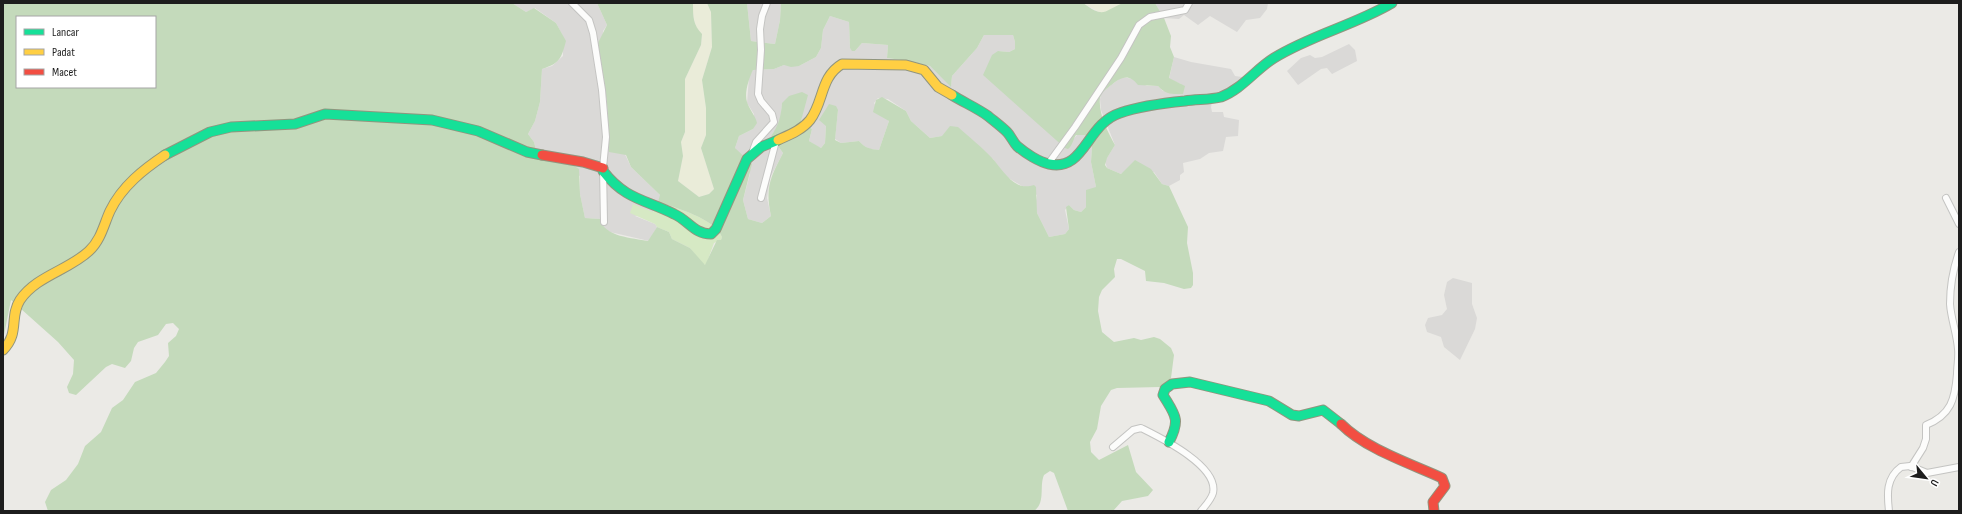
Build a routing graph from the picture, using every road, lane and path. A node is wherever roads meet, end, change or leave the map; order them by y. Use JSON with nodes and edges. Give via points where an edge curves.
{"nodes":[{"id":1,"x":572,"y":3,"type":"edge"},
{"id":2,"x":767,"y":3,"type":"edge"},
{"id":3,"x":1189,"y":3,"type":"edge"},
{"id":4,"x":1392,"y":3,"type":"edge"},
{"id":5,"x":776,"y":141,"type":"junction"},
{"id":6,"x":752,"y":152,"type":"junction"},
{"id":7,"x":1048,"y":164,"type":"junction"},
{"id":8,"x":603,"y":169,"type":"junction"},
{"id":9,"x":761,"y":198,"type":"dead end"},
{"id":10,"x":1946,"y":198,"type":"dead end"},
{"id":11,"x":604,"y":222,"type":"dead end"},
{"id":12,"x":1959,"y":224,"type":"edge"},
{"id":13,"x":1959,"y":252,"type":"edge"},
{"id":14,"x":3,"y":350,"type":"edge"},
{"id":15,"x":1169,"y":442,"type":"junction"},
{"id":16,"x":1113,"y":447,"type":"dead end"},
{"id":17,"x":1911,"y":467,"type":"junction"},
{"id":18,"x":1959,"y":467,"type":"edge"},
{"id":19,"x":1201,"y":511,"type":"edge"},
{"id":20,"x":1434,"y":511,"type":"edge"},
{"id":21,"x":1889,"y":511,"type":"edge"}],
"edges":[{"from":1,"to":8,"type":"street","via":[[589,20],[593,33],[605,117]]},
{"from":2,"to":6,"type":"street","via":[[760,29],[758,94],[772,114],[774,122],[756,142]]},
{"from":3,"to":7,"type":"street","via":[[1185,10],[1143,20],[1075,128]]},
{"from":4,"to":7,"type":"street","via":[[1376,13],[1274,58],[1235,90],[1220,97],[1170,102],[1119,113],[1107,119],[1095,130],[1076,158],[1061,165]]},
{"from":5,"to":6,"type":"street"},
{"from":5,"to":7,"type":"street","via":[[794,133],[808,122],[826,81],[837,66],[906,65],[924,70],[938,88],[986,115],[1007,132],[1017,146]]},
{"from":5,"to":9,"type":"street"},
{"from":6,"to":8,"type":"street","via":[[716,229],[711,234],[702,234],[675,214],[632,197],[612,182]]},
{"from":8,"to":11,"type":"street"},
{"from":8,"to":14,"type":"street","via":[[583,162],[527,152],[478,131],[432,120],[325,114],[295,124],[231,127],[210,132],[176,148],[132,180],[111,209],[99,238],[89,251],[30,290],[20,300],[14,332],[10,343]]},
{"from":10,"to":12,"type":"street"},
{"from":13,"to":17,"type":"street","via":[[1950,292],[1952,322],[1958,348],[1955,394],[1950,406],[1939,420],[1926,425],[1923,448]]},
{"from":15,"to":16,"type":"street","via":[[1139,428]]},
{"from":15,"to":19,"type":"street","via":[[1198,462],[1210,480],[1212,495]]},
{"from":15,"to":20,"type":"street","via":[[1176,430],[1177,418],[1163,395],[1165,389],[1172,384],[1190,382],[1251,396],[1269,401],[1292,415],[1299,416],[1323,410],[1364,442],[1442,478],[1445,486],[1433,502]]},
{"from":17,"to":18,"type":"street","via":[[1927,472]]},
{"from":17,"to":21,"type":"street","via":[[1901,467],[1893,475],[1888,489]]}]}
